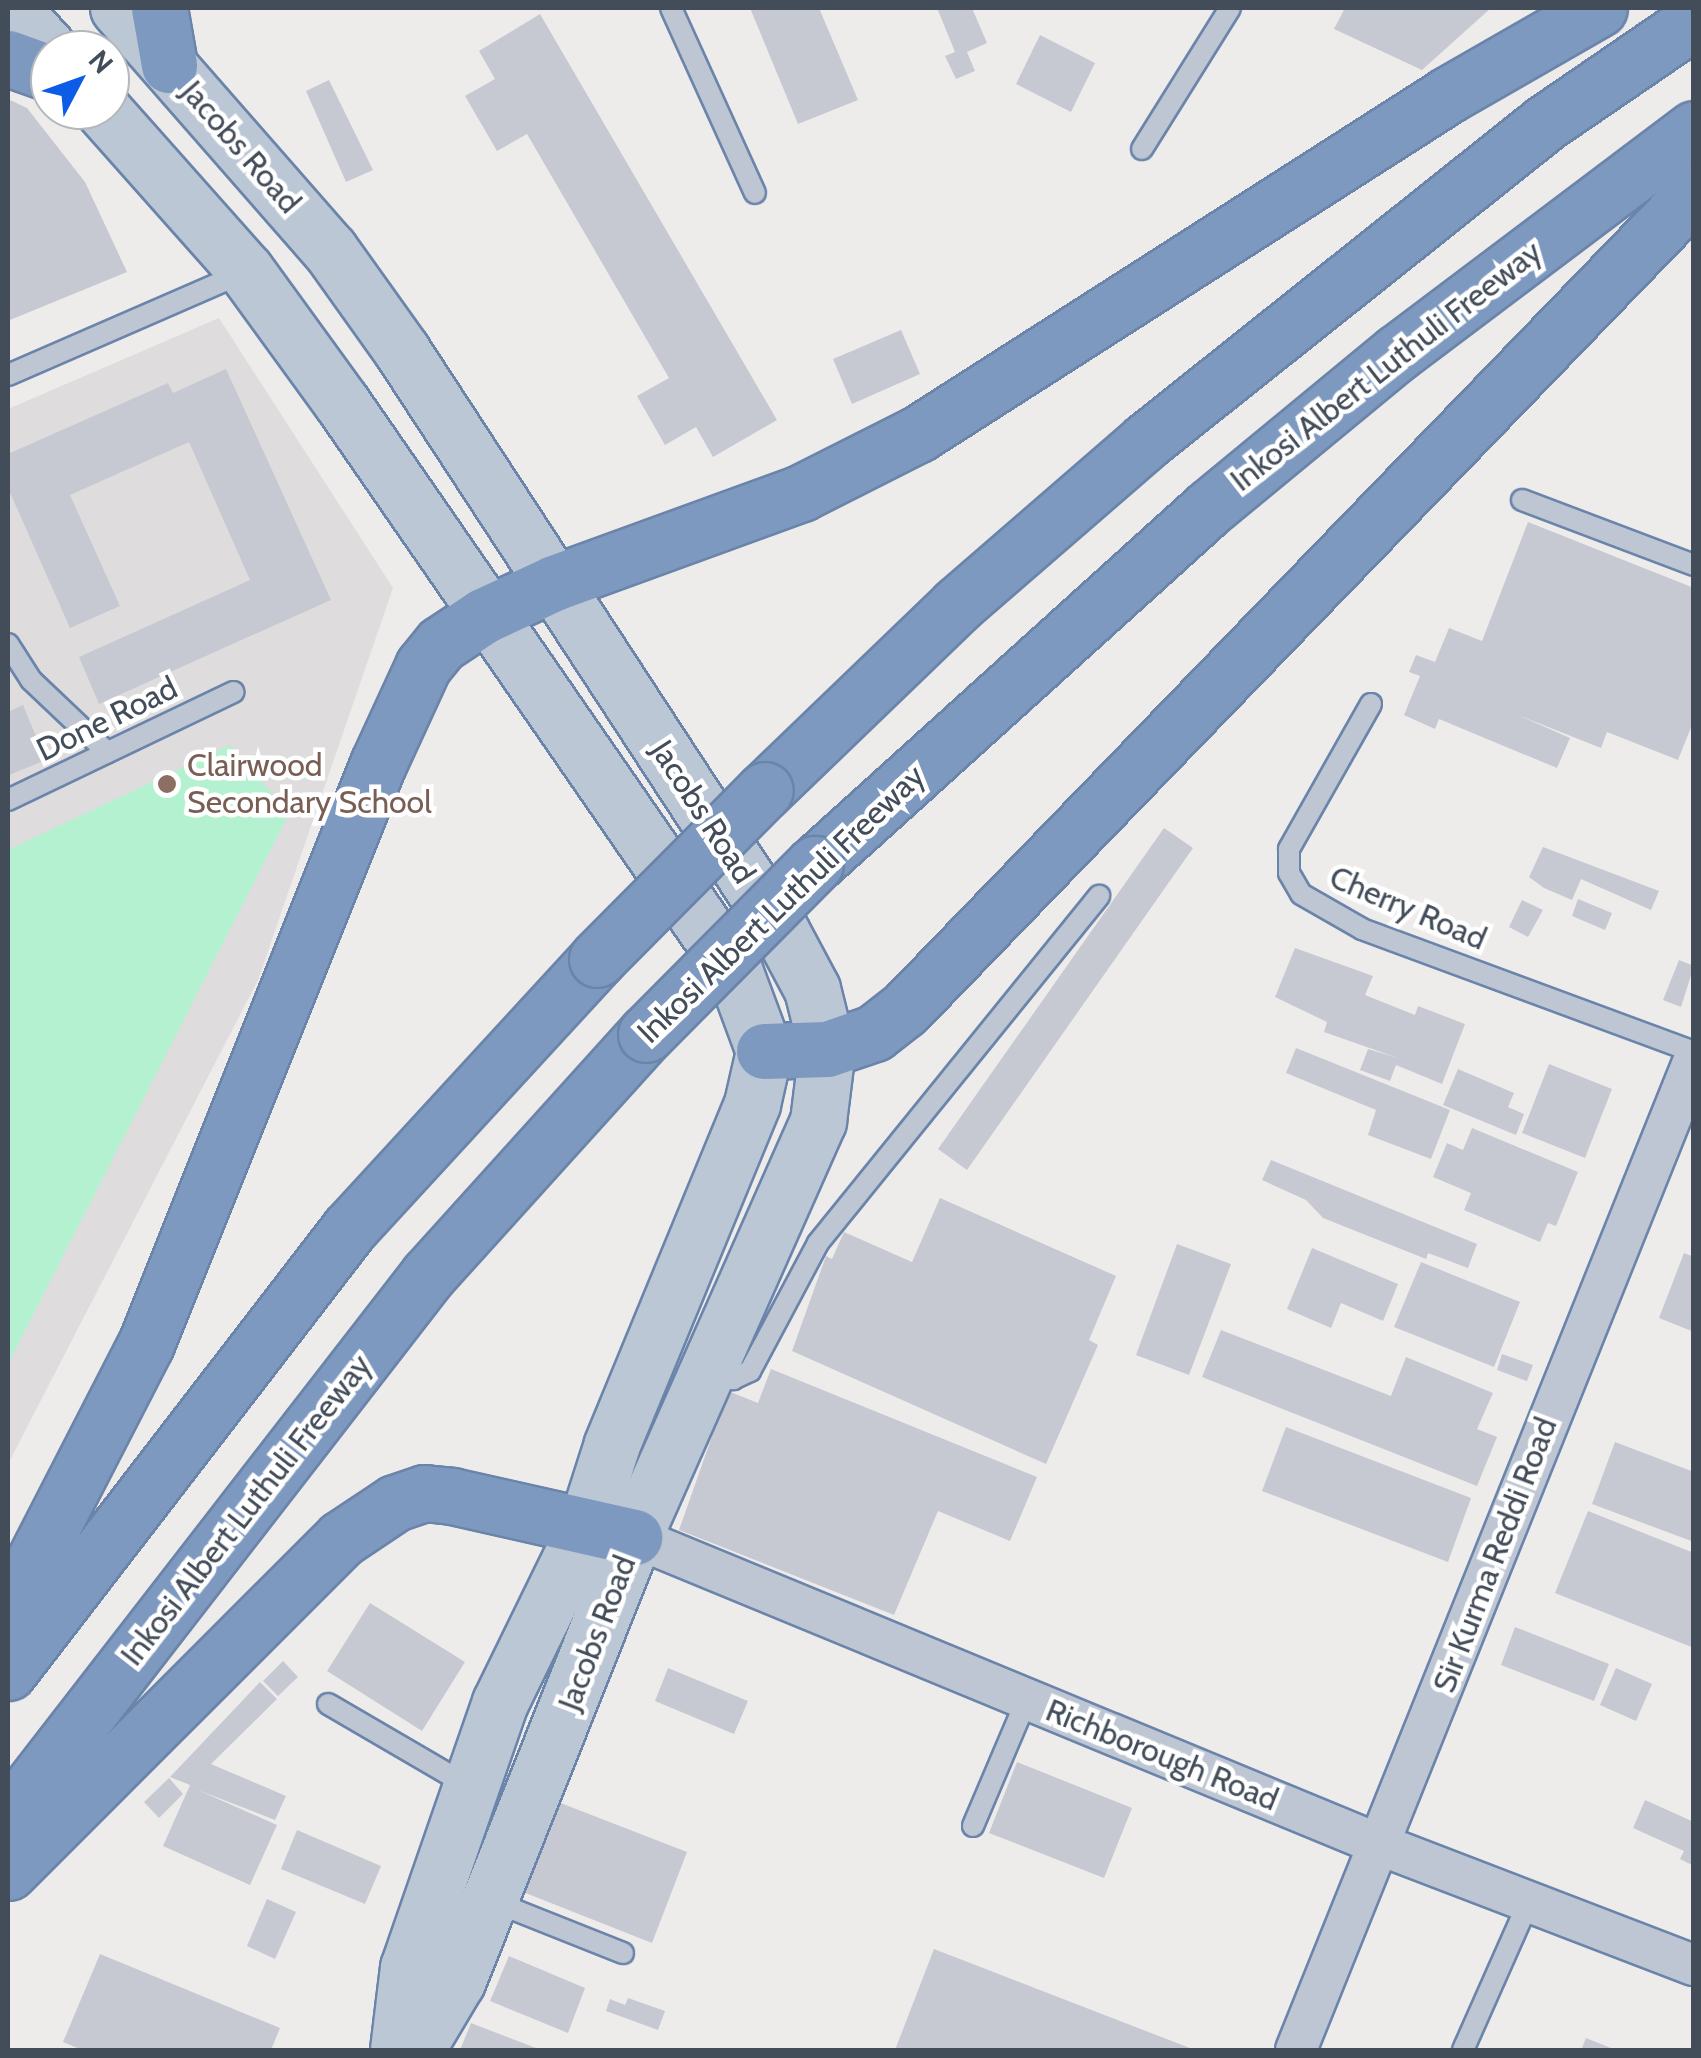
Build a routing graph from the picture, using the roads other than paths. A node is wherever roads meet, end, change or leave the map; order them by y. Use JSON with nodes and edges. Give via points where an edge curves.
{"nodes":[{"id":1,"x":12,"y":8,"type":"edge"},
{"id":2,"x":118,"y":8,"type":"edge"},
{"id":3,"x":159,"y":8,"type":"edge"},
{"id":4,"x":671,"y":8,"type":"edge"},
{"id":5,"x":1230,"y":8,"type":"edge"},
{"id":6,"x":1599,"y":8,"type":"edge"},
{"id":7,"x":1694,"y":21,"type":"edge"},
{"id":8,"x":32,"y":30,"type":"edge"},
{"id":9,"x":169,"y":64,"type":"junction"},
{"id":10,"x":1694,"y":129,"type":"edge"},
{"id":11,"x":121,"y":130,"type":"edge"},
{"id":12,"x":1142,"y":149,"type":"dead end"},
{"id":13,"x":1694,"y":192,"type":"edge"},
{"id":14,"x":754,"y":193,"type":"dead end"},
{"id":15,"x":246,"y":272,"type":"junction"},
{"id":16,"x":8,"y":375,"type":"edge"},
{"id":17,"x":1522,"y":500,"type":"dead end"},
{"id":18,"x":1694,"y":566,"type":"edge"},
{"id":19,"x":554,"y":584,"type":"junction"},
{"id":20,"x":483,"y":616,"type":"junction"},
{"id":21,"x":8,"y":644,"type":"edge"},
{"id":22,"x":233,"y":692,"type":"dead end"},
{"id":23,"x":1371,"y":704,"type":"dead end"},
{"id":24,"x":108,"y":752,"type":"junction"},
{"id":25,"x":8,"y":800,"type":"edge"},
{"id":26,"x":1099,"y":896,"type":"dead end"},
{"id":27,"x":827,"y":1049,"type":"junction"},
{"id":28,"x":764,"y":1052,"type":"junction"},
{"id":29,"x":1694,"y":1052,"type":"edge"},
{"id":30,"x":1694,"y":1060,"type":"edge"},
{"id":31,"x":756,"y":1317,"type":"junction"},
{"id":32,"x":610,"y":1533,"type":"junction"},
{"id":33,"x":8,"y":1612,"type":"edge"},
{"id":34,"x":8,"y":1672,"type":"edge"},
{"id":35,"x":1026,"y":1701,"type":"junction"},
{"id":36,"x":328,"y":1704,"type":"dead end"},
{"id":37,"x":471,"y":1787,"type":"junction"},
{"id":38,"x":8,"y":1817,"type":"edge"},
{"id":39,"x":973,"y":1826,"type":"dead end"},
{"id":40,"x":1378,"y":1844,"type":"junction"},
{"id":41,"x":8,"y":1872,"type":"edge"},
{"id":42,"x":465,"y":1889,"type":"junction"},
{"id":43,"x":1529,"y":1901,"type":"junction"},
{"id":44,"x":623,"y":1953,"type":"dead end"},
{"id":45,"x":1694,"y":1965,"type":"edge"},
{"id":46,"x":398,"y":2050,"type":"edge"},
{"id":47,"x":416,"y":2050,"type":"edge"},
{"id":48,"x":1296,"y":2050,"type":"edge"},
{"id":49,"x":1462,"y":2050,"type":"edge"}],
"edges":[{"from":1,"to":8,"type":"street"},
{"from":2,"to":9,"type":"street","name":"Jacobs Road"},
{"from":3,"to":9,"type":"highway"},
{"from":4,"to":14,"type":"lane"},
{"from":5,"to":12,"type":"lane"},
{"from":6,"to":19,"type":"highway","via":[[1448,95],[918,434],[801,493]]},
{"from":7,"to":34,"type":"highway","bridge":true,"via":[[1546,124],[1146,442],[958,606],[764,790],[597,959],[349,1229]]},
{"from":9,"to":19,"type":"street","name":"Jacobs Road","via":[[330,250]]},
{"from":10,"to":38,"type":"highway","name":"Inkosi Albert Luthuli Freeway","bridge":true,"via":[[1398,353],[1210,506],[816,864],[646,1034],[428,1275]]},
{"from":11,"to":15,"type":"street","name":"Jacobs Road"},
{"from":13,"to":27,"type":"highway","via":[[905,1008],[874,1033]]},
{"from":15,"to":16,"type":"lane"},
{"from":15,"to":20,"type":"street","name":"Jacobs Road"},
{"from":17,"to":18,"type":"lane"},
{"from":19,"to":20,"type":"highway"},
{"from":19,"to":27,"type":"street","name":"Jacobs Road","via":[[781,931],[812,989]]},
{"from":20,"to":28,"type":"street","name":"Jacobs Road","via":[[734,970]]},
{"from":20,"to":33,"type":"highway","via":[[441,644],[423,666],[146,1344]]},
{"from":21,"to":24,"type":"lane","via":[[32,680]]},
{"from":22,"to":24,"type":"lane","name":"Done Road"},
{"from":23,"to":29,"type":"lane","name":"Cherry Road","via":[[1290,849],[1289,873],[1301,894],[1362,929]]},
{"from":24,"to":25,"type":"lane","name":"Done Road"},
{"from":26,"to":31,"type":"lane"},
{"from":27,"to":28,"type":"highway"},
{"from":27,"to":31,"type":"street","name":"Jacobs Road","via":[[818,1120]]},
{"from":28,"to":32,"type":"street","name":"Jacobs Road","via":[[752,1104],[612,1444]]},
{"from":30,"to":40,"type":"street","name":"Sir Kurma Reddi Road"},
{"from":31,"to":32,"type":"street","name":"Jacobs Road","via":[[710,1374]]},
{"from":32,"to":35,"type":"street","name":"Richborough Road"},
{"from":32,"to":37,"type":"street","name":"Jacobs Road","via":[[500,1702]]},
{"from":32,"to":41,"type":"highway","via":[[424,1493],[395,1503],[341,1539]]},
{"from":32,"to":42,"type":"street","name":"Jacobs Road"},
{"from":35,"to":39,"type":"lane"},
{"from":35,"to":40,"type":"street","name":"Richborough Road"},
{"from":36,"to":37,"type":"lane"},
{"from":37,"to":42,"type":"street","name":"Jacobs Road"},
{"from":40,"to":43,"type":"street","name":"Richborough Road"},
{"from":40,"to":48,"type":"street","name":"Sir Kurma Reddi Road"},
{"from":42,"to":44,"type":"lane"},
{"from":42,"to":46,"type":"street","name":"Jacobs Road","via":[[408,1967]]},
{"from":42,"to":47,"type":"street","name":"Jacobs Road","via":[[457,1981]]},
{"from":43,"to":45,"type":"street","name":"Richborough Road"},
{"from":43,"to":49,"type":"lane"}]}
